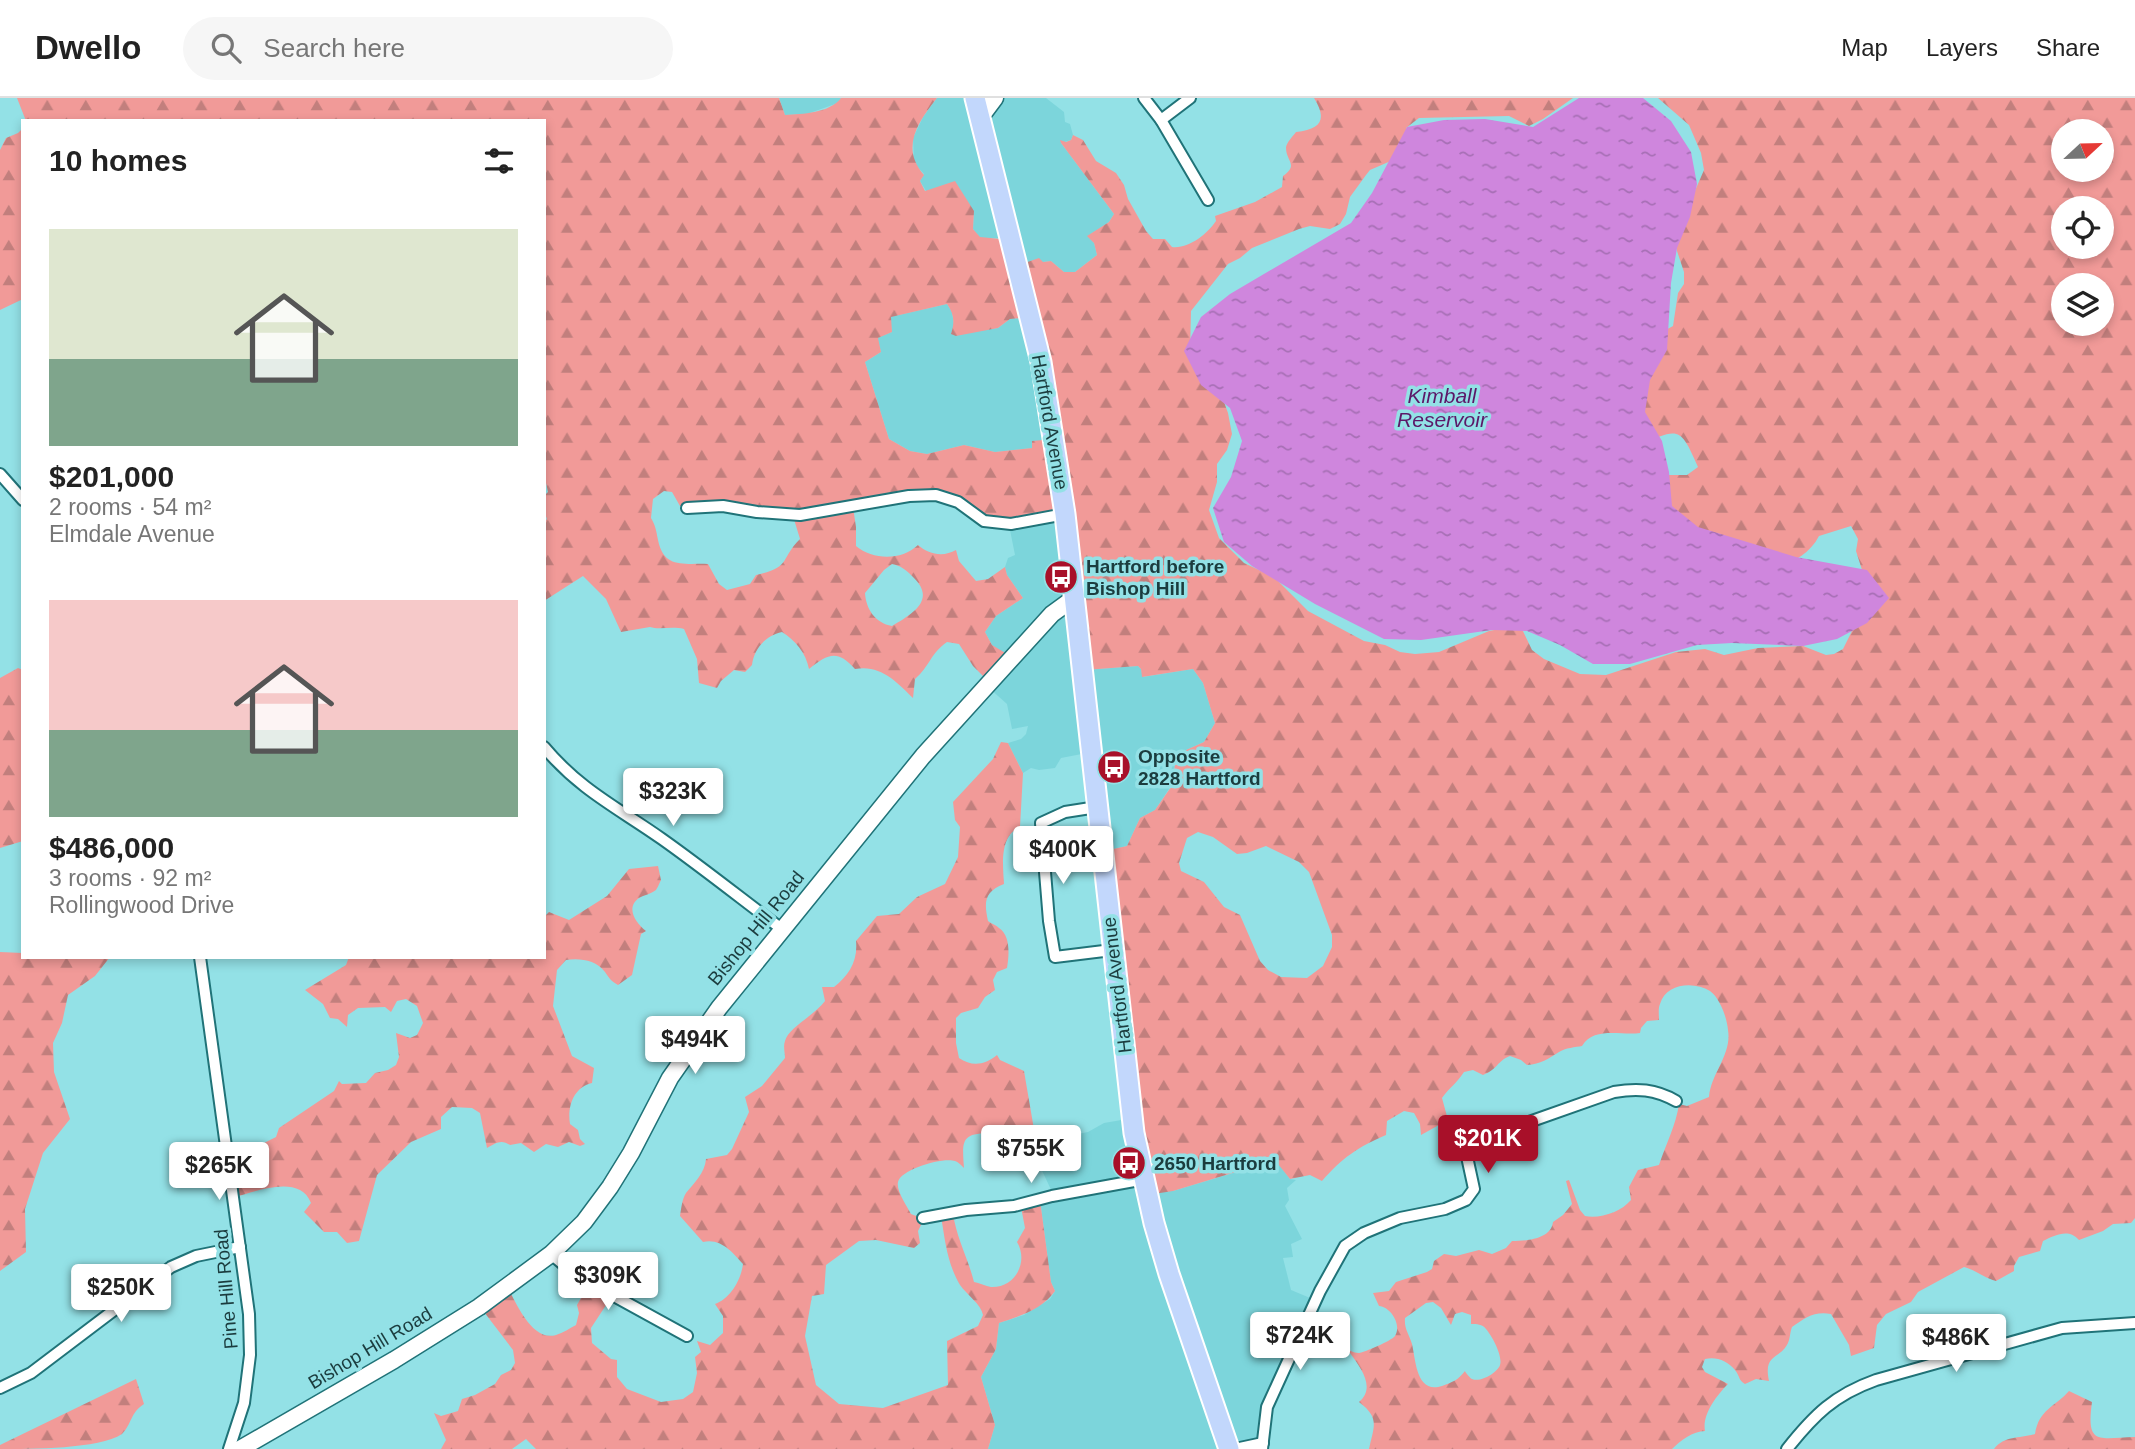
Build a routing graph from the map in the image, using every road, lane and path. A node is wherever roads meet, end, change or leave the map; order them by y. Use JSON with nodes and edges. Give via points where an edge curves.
{"nodes":[{"id":1,"x":975,"y":98,"type":"edge"},
{"id":2,"x":995,"y":98,"type":"edge"},
{"id":3,"x":1143,"y":98,"type":"edge"},
{"id":4,"x":1190,"y":98,"type":"edge"},
{"id":5,"x":981,"y":118,"type":"junction"},
{"id":6,"x":1161,"y":120,"type":"junction"},
{"id":7,"x":1208,"y":200,"type":"dead end"},
{"id":8,"x":0,"y":474,"type":"edge"},
{"id":9,"x":21,"y":498,"type":"edge"},
{"id":10,"x":687,"y":508,"type":"dead end"},
{"id":11,"x":1065,"y":514,"type":"junction"},
{"id":12,"x":1074,"y":598,"type":"junction"},
{"id":13,"x":546,"y":749,"type":"edge"},
{"id":14,"x":1097,"y":807,"type":"junction"},
{"id":15,"x":783,"y":930,"type":"junction"},
{"id":16,"x":1112,"y":950,"type":"junction"},
{"id":17,"x":200,"y":959,"type":"edge"},
{"id":18,"x":1676,"y":1101,"type":"dead end"},
{"id":19,"x":1145,"y":1179,"type":"junction"},
{"id":20,"x":923,"y":1218,"type":"dead end"},
{"id":21,"x":240,"y":1247,"type":"junction"},
{"id":22,"x":551,"y":1254,"type":"junction"},
{"id":23,"x":2135,"y":1323,"type":"edge"},
{"id":24,"x":687,"y":1336,"type":"dead end"},
{"id":25,"x":0,"y":1388,"type":"edge"},
{"id":26,"x":1262,"y":1446,"type":"edge"},
{"id":27,"x":229,"y":1449,"type":"edge"},
{"id":28,"x":240,"y":1449,"type":"edge"},
{"id":29,"x":1229,"y":1449,"type":"edge"},
{"id":30,"x":1235,"y":1449,"type":"edge"},
{"id":31,"x":1787,"y":1449,"type":"edge"}],
"edges":[{"from":1,"to":5,"type":"highway","name":"Hartford Avenue"},
{"from":2,"to":5,"type":"street"},
{"from":3,"to":6,"type":"street"},
{"from":4,"to":6,"type":"street"},
{"from":5,"to":11,"type":"highway","name":"Hartford Avenue","via":[[1041,362]]},
{"from":6,"to":7,"type":"street"},
{"from":8,"to":9,"type":"street"},
{"from":10,"to":11,"type":"street","via":[[723,506],[800,515],[936,495],[958,502],[984,521],[1011,524]]},
{"from":11,"to":12,"type":"highway","name":"Hartford Avenue"},
{"from":12,"to":14,"type":"highway","name":"Hartford Avenue"},
{"from":12,"to":15,"type":"street","name":"Bishop Hill Road","via":[[1044,622],[933,745]]},
{"from":13,"to":15,"type":"street","via":[[590,792],[663,839]]},
{"from":14,"to":16,"type":"highway","name":"Hartford Avenue"},
{"from":14,"to":16,"type":"street","via":[[1065,812],[1041,823],[1049,921],[1055,957]]},
{"from":15,"to":22,"type":"street","name":"Bishop Hill Road","via":[[719,1008],[670,1078],[610,1186],[584,1222]]},
{"from":16,"to":19,"type":"highway","name":"Hartford Avenue","via":[[1134,1133]]},
{"from":17,"to":21,"type":"street","name":"Pine Hill Road"},
{"from":18,"to":26,"type":"street","via":[[1655,1091],[1629,1089],[1475,1141],[1466,1152],[1474,1183],[1473,1194],[1466,1200],[1400,1218],[1352,1240],[1320,1291],[1267,1407]]},
{"from":19,"to":20,"type":"street","via":[[1014,1206]]},
{"from":19,"to":29,"type":"highway","name":"Hartford Avenue","via":[[1169,1274]]},
{"from":21,"to":25,"type":"street","via":[[196,1256],[171,1267],[31,1373]]},
{"from":21,"to":27,"type":"street","name":"Pine Hill Road","via":[[250,1355],[244,1403]]},
{"from":22,"to":24,"type":"street","via":[[576,1275]]},
{"from":22,"to":28,"type":"street","name":"Bishop Hill Road","via":[[394,1360]]},
{"from":23,"to":31,"type":"street","via":[[2062,1328],[1861,1385],[1829,1403]]},
{"from":26,"to":30,"type":"street"}]}
